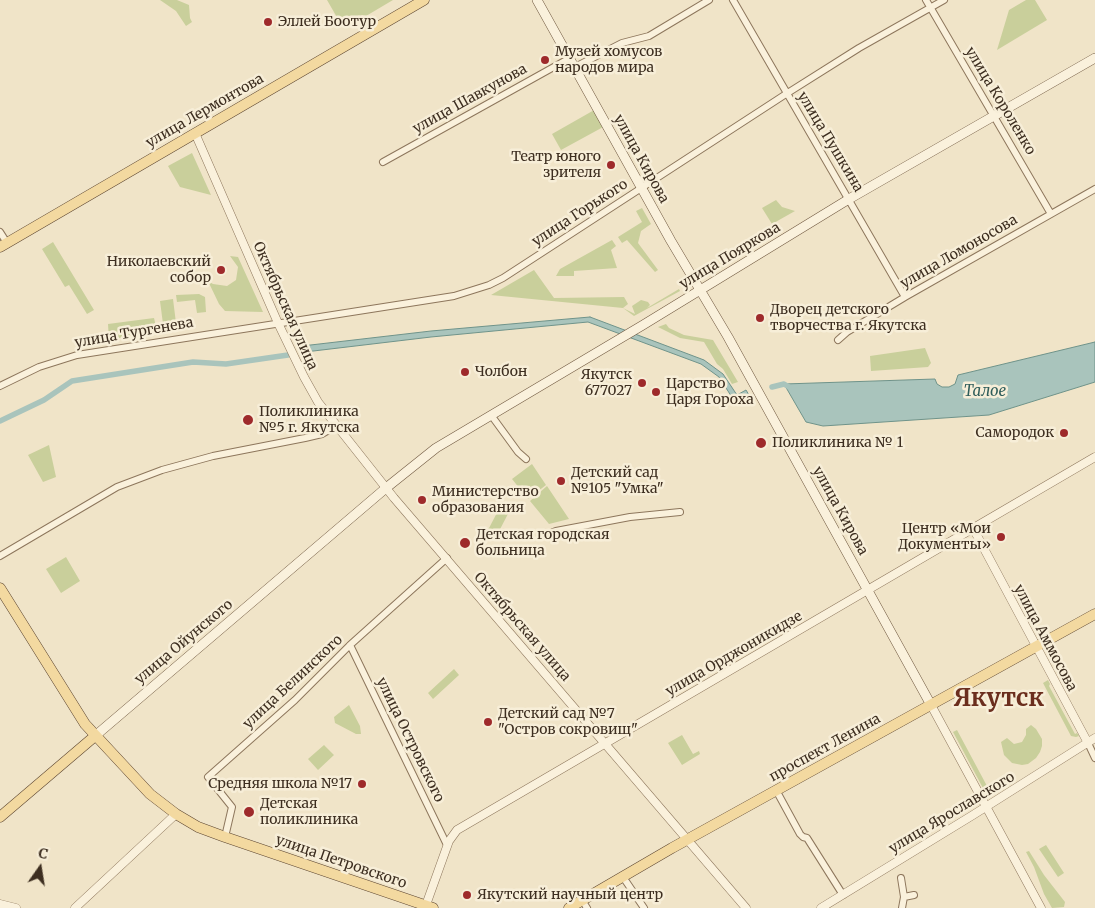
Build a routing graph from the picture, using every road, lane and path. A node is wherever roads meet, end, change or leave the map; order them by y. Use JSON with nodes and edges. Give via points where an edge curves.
{"nodes":[{"id":1,"x":424,"y":0,"type":"edge"},
{"id":2,"x":537,"y":0,"type":"edge"},
{"id":3,"x":709,"y":0,"type":"edge"},
{"id":4,"x":733,"y":0,"type":"edge"},
{"id":5,"x":926,"y":0,"type":"edge"},
{"id":6,"x":944,"y":0,"type":"edge"},
{"id":7,"x":930,"y":8,"type":"junction"},
{"id":8,"x":570,"y":58,"type":"junction"},
{"id":9,"x":1095,"y":58,"type":"edge"},
{"id":10,"x":575,"y":67,"type":"junction"},
{"id":11,"x":786,"y":94,"type":"junction"},
{"id":12,"x":995,"y":116,"type":"junction"},
{"id":13,"x":195,"y":133,"type":"junction"},
{"id":14,"x":383,"y":162,"type":"dead end"},
{"id":15,"x":642,"y":187,"type":"junction"},
{"id":16,"x":1095,"y":189,"type":"edge"},
{"id":17,"x":849,"y":199,"type":"junction"},
{"id":18,"x":1052,"y":214,"type":"junction"},
{"id":19,"x":0,"y":232,"type":"edge"},
{"id":20,"x":4,"y":245,"type":"edge"},
{"id":21,"x":701,"y":289,"type":"junction"},
{"id":22,"x":905,"y":297,"type":"junction"},
{"id":23,"x":278,"y":323,"type":"junction"},
{"id":24,"x":838,"y":340,"type":"dead end"},
{"id":25,"x":0,"y":386,"type":"edge"},
{"id":26,"x":491,"y":415,"type":"junction"},
{"id":27,"x":336,"y":426,"type":"junction"},
{"id":28,"x":1095,"y":457,"type":"edge"},
{"id":29,"x":526,"y":459,"type":"dead end"},
{"id":30,"x":386,"y":488,"type":"junction"},
{"id":31,"x":680,"y":512,"type":"dead end"},
{"id":32,"x":973,"y":528,"type":"junction"},
{"id":33,"x":547,"y":536,"type":"dead end"},
{"id":34,"x":0,"y":556,"type":"edge"},
{"id":35,"x":446,"y":558,"type":"junction"},
{"id":36,"x":0,"y":588,"type":"edge"},
{"id":37,"x":868,"y":590,"type":"junction"},
{"id":38,"x":1095,"y":614,"type":"edge"},
{"id":39,"x":350,"y":645,"type":"junction"},
{"id":40,"x":1035,"y":647,"type":"junction"},
{"id":41,"x":931,"y":705,"type":"junction"},
{"id":42,"x":96,"y":736,"type":"junction"},
{"id":43,"x":1095,"y":738,"type":"edge"},
{"id":44,"x":606,"y":743,"type":"junction"},
{"id":45,"x":1088,"y":744,"type":"junction"},
{"id":46,"x":1095,"y":758,"type":"edge"},
{"id":47,"x":776,"y":790,"type":"junction"},
{"id":48,"x":986,"y":807,"type":"junction"},
{"id":49,"x":176,"y":814,"type":"junction"},
{"id":50,"x":0,"y":818,"type":"edge"},
{"id":51,"x":224,"y":837,"type":"junction"},
{"id":52,"x":686,"y":840,"type":"junction"},
{"id":53,"x":447,"y":845,"type":"junction"},
{"id":54,"x":623,"y":877,"type":"junction"},
{"id":55,"x":901,"y":878,"type":"dead end"},
{"id":56,"x":843,"y":895,"type":"junction"},
{"id":57,"x":914,"y":895,"type":"dead end"},
{"id":58,"x":904,"y":897,"type":"junction"},
{"id":59,"x":0,"y":904,"type":"edge"},
{"id":60,"x":584,"y":904,"type":"edge"},
{"id":61,"x":429,"y":907,"type":"edge"},
{"id":62,"x":16,"y":908,"type":"edge"},
{"id":63,"x":75,"y":908,"type":"edge"},
{"id":64,"x":569,"y":908,"type":"edge"},
{"id":65,"x":644,"y":908,"type":"edge"},
{"id":66,"x":746,"y":908,"type":"edge"},
{"id":67,"x":821,"y":908,"type":"edge"},
{"id":68,"x":902,"y":908,"type":"edge"},
{"id":69,"x":1041,"y":908,"type":"edge"}],
"edges":[{"from":1,"to":13,"type":"main road","name":"улица Лермонтова"},
{"from":2,"to":8,"type":"main road","name":"улица Кирова"},
{"from":3,"to":10,"type":"street","via":[[648,36],[622,43]]},
{"from":4,"to":11,"type":"street","name":"улица Пушкина"},
{"from":5,"to":7,"type":"street","name":"улица Короленко"},
{"from":6,"to":7,"type":"street","name":"улица Горького"},
{"from":7,"to":11,"type":"street","name":"улица Горького"},
{"from":7,"to":12,"type":"street","name":"улица Короленко"},
{"from":8,"to":10,"type":"main road","name":"улица Кирова"},
{"from":8,"to":14,"type":"street","name":"улица Шавкунова"},
{"from":9,"to":12,"type":"main road","name":"улица Пояркова"},
{"from":10,"to":15,"type":"main road","name":"улица Кирова"},
{"from":11,"to":15,"type":"street","name":"улица Горького"},
{"from":11,"to":17,"type":"street","name":"улица Пушкина"},
{"from":12,"to":17,"type":"main road","name":"улица Пояркова"},
{"from":12,"to":18,"type":"street","name":"улица Короленко"},
{"from":13,"to":20,"type":"main road","name":"улица Лермонтова"},
{"from":13,"to":23,"type":"street","name":"Октябрьская улица"},
{"from":15,"to":21,"type":"main road","name":"улица Кирова"},
{"from":15,"to":23,"type":"street","name":"улица Горького","via":[[503,278],[477,290],[396,306]]},
{"from":16,"to":18,"type":"street","name":"улица Ломоносова"},
{"from":17,"to":21,"type":"main road","name":"улица Пояркова"},
{"from":17,"to":22,"type":"street","name":"улица Пушкина"},
{"from":18,"to":22,"type":"street","name":"улица Ломоносова"},
{"from":19,"to":20,"type":"street"},
{"from":21,"to":26,"type":"main road","name":"улица Пояркова"},
{"from":21,"to":37,"type":"main road","name":"улица Кирова"},
{"from":22,"to":24,"type":"street","name":"улица Ломоносова"},
{"from":23,"to":25,"type":"street","name":"улица Тургенева","via":[[77,355],[39,366]]},
{"from":23,"to":27,"type":"street","name":"Октябрьская улица","via":[[318,402]]},
{"from":26,"to":29,"type":"street"},
{"from":26,"to":30,"type":"main road","name":"улица Пояркова","via":[[436,448]]},
{"from":27,"to":30,"type":"street","name":"Октябрьская улица"},
{"from":27,"to":34,"type":"street","via":[[322,434],[162,470],[117,487]]},
{"from":28,"to":32,"type":"street","name":"улица Орджоникидзе"},
{"from":30,"to":35,"type":"street","name":"Октябрьская улица"},
{"from":30,"to":42,"type":"main road","name":"улица Ойунского"},
{"from":31,"to":33,"type":"street","via":[[630,517],[556,531]]},
{"from":32,"to":37,"type":"street","name":"улица Орджоникидзе"},
{"from":32,"to":40,"type":"street","name":"улица Аммосова"},
{"from":35,"to":39,"type":"street","name":"улица Белинского"},
{"from":35,"to":44,"type":"street","name":"Октябрьская улица"},
{"from":36,"to":42,"type":"main road","name":"улица Петровского","via":[[81,719]]},
{"from":37,"to":41,"type":"main road","name":"улица Кирова"},
{"from":37,"to":44,"type":"street","name":"улица Орджоникидзе"},
{"from":38,"to":40,"type":"main road","name":"проспект Ленина"},
{"from":39,"to":51,"type":"street","name":"улица Белинского","via":[[295,700],[208,777],[232,807]]},
{"from":39,"to":53,"type":"street","name":"улица Островского"},
{"from":40,"to":41,"type":"main road","name":"проспект Ленина"},
{"from":40,"to":45,"type":"street","name":"улица Аммосова"},
{"from":41,"to":47,"type":"main road","name":"проспект Ленина"},
{"from":41,"to":48,"type":"street","name":"улица Кирова"},
{"from":42,"to":49,"type":"main road","name":"улица Петровского","via":[[150,794]]},
{"from":42,"to":50,"type":"main road","name":"улица Ойунского"},
{"from":43,"to":45,"type":"street","name":"улица Ярославского"},
{"from":44,"to":52,"type":"street","name":"Октябрьская улица"},
{"from":44,"to":53,"type":"street","name":"улица Орджоникидзе","via":[[461,828]]},
{"from":45,"to":46,"type":"street","name":"улица Аммосова"},
{"from":45,"to":48,"type":"street","name":"улица Ярославского"},
{"from":47,"to":52,"type":"main road","name":"проспект Ленина"},
{"from":47,"to":56,"type":"street","via":[[800,834],[807,838]]},
{"from":48,"to":56,"type":"street","name":"улица Ярославского"},
{"from":48,"to":69,"type":"street","name":"улица Кирова"},
{"from":49,"to":51,"type":"main road","name":"улица Петровского"},
{"from":49,"to":63,"type":"street"},
{"from":51,"to":61,"type":"main road","name":"улица Петровского"},
{"from":52,"to":54,"type":"main road","name":"проспект Ленина"},
{"from":52,"to":66,"type":"street","name":"Октябрьская улица"},
{"from":53,"to":61,"type":"street","name":"улица Орджоникидзе"},
{"from":54,"to":60,"type":"main road","name":"проспект Ленина"},
{"from":54,"to":65,"type":"street"},
{"from":55,"to":58,"type":"street"},
{"from":56,"to":67,"type":"street","name":"улица Ярославского"},
{"from":57,"to":58,"type":"street"},
{"from":58,"to":68,"type":"street"},
{"from":59,"to":62,"type":"street"},
{"from":60,"to":64,"type":"main road","name":"проспект Ленина"}]}
